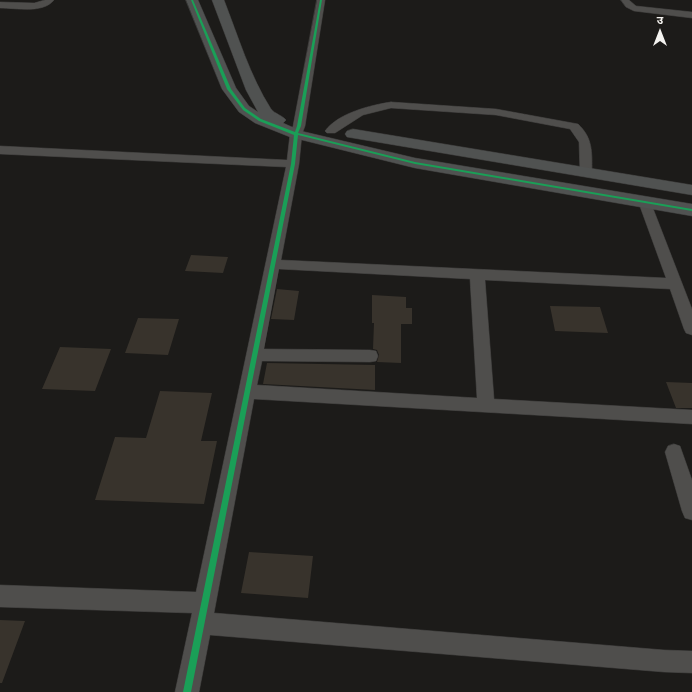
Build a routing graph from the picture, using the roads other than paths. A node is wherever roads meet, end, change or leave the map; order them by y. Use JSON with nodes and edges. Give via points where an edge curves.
{"nodes":[{"id":1,"x":50,"y":0,"type":"edge"},
{"id":2,"x":192,"y":0,"type":"edge"},
{"id":3,"x":218,"y":0,"type":"edge"},
{"id":4,"x":321,"y":0,"type":"edge"},
{"id":5,"x":626,"y":0,"type":"edge"},
{"id":6,"x":0,"y":5,"type":"edge"},
{"id":7,"x":692,"y":15,"type":"edge"},
{"id":8,"x":298,"y":130,"type":"junction"},
{"id":9,"x":331,"y":131,"type":"junction"},
{"id":10,"x":0,"y":150,"type":"edge"},
{"id":11,"x":293,"y":164,"type":"junction"},
{"id":12,"x":586,"y":172,"type":"junction"},
{"id":13,"x":692,"y":190,"type":"edge"},
{"id":14,"x":644,"y":201,"type":"junction"},
{"id":15,"x":691,"y":212,"type":"edge"},
{"id":16,"x":272,"y":264,"type":"junction"},
{"id":17,"x":477,"y":274,"type":"junction"},
{"id":18,"x":675,"y":284,"type":"junction"},
{"id":19,"x":692,"y":329,"type":"edge"},
{"id":20,"x":254,"y":355,"type":"junction"},
{"id":21,"x":370,"y":356,"type":"dead end"},
{"id":22,"x":248,"y":392,"type":"junction"},
{"id":23,"x":486,"y":405,"type":"junction"},
{"id":24,"x":692,"y":416,"type":"edge"},
{"id":25,"x":674,"y":452,"type":"dead end"},
{"id":26,"x":692,"y":511,"type":"edge"},
{"id":27,"x":0,"y":596,"type":"edge"},
{"id":28,"x":203,"y":613,"type":"junction"},
{"id":29,"x":692,"y":662,"type":"edge"},
{"id":30,"x":187,"y":692,"type":"edge"}],
"edges":[{"from":1,"to":6,"type":"street","via":[[40,5]]},
{"from":2,"to":8,"type":"street","via":[[229,89],[244,109],[260,120]]},
{"from":3,"to":8,"type":"street","via":[[253,90],[267,114]]},
{"from":4,"to":8,"type":"street"},
{"from":5,"to":7,"type":"street","via":[[634,8]]},
{"from":8,"to":9,"type":"street"},
{"from":8,"to":11,"type":"street"},
{"from":8,"to":14,"type":"street","via":[[415,162]]},
{"from":9,"to":12,"type":"street"},
{"from":9,"to":12,"type":"street","via":[[356,114],[391,105],[496,112],[574,126],[582,133],[586,142]]},
{"from":10,"to":11,"type":"street"},
{"from":11,"to":16,"type":"street"},
{"from":12,"to":13,"type":"street"},
{"from":14,"to":15,"type":"street"},
{"from":14,"to":18,"type":"street"},
{"from":16,"to":17,"type":"street"},
{"from":16,"to":20,"type":"street"},
{"from":17,"to":18,"type":"street"},
{"from":17,"to":23,"type":"street"},
{"from":18,"to":19,"type":"street"},
{"from":20,"to":21,"type":"street"},
{"from":20,"to":22,"type":"street"},
{"from":22,"to":23,"type":"street"},
{"from":22,"to":28,"type":"street"},
{"from":23,"to":24,"type":"street"},
{"from":25,"to":26,"type":"street"},
{"from":27,"to":28,"type":"street"},
{"from":28,"to":29,"type":"street","via":[[664,662]]},
{"from":28,"to":30,"type":"street"}]}
